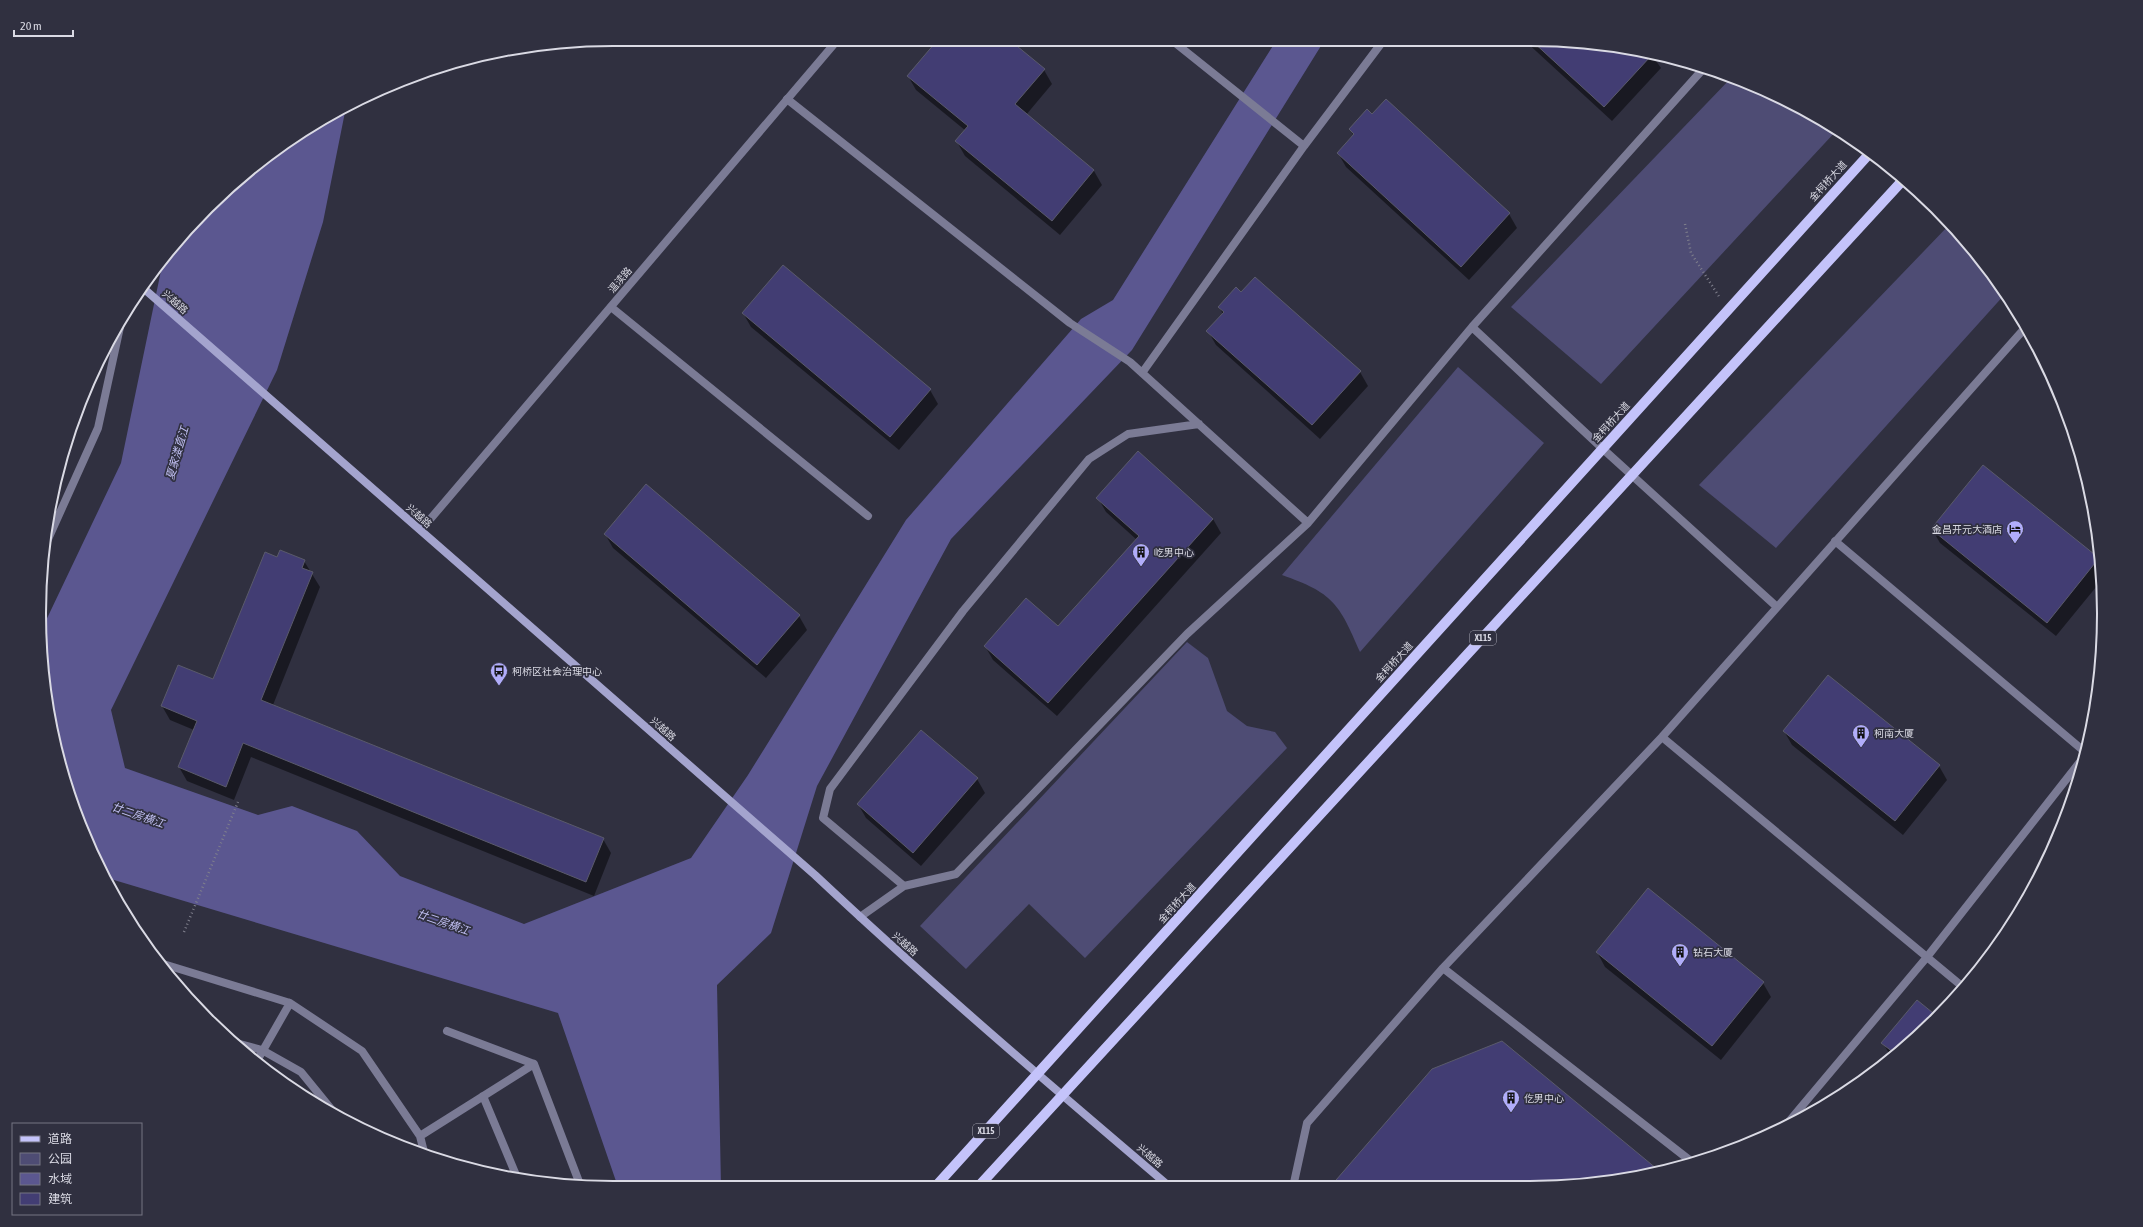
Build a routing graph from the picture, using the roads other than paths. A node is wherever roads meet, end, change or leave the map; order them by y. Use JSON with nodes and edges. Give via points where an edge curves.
{"nodes":[{"id":1,"x":832,"y":46,"type":"edge"},
{"id":2,"x":1179,"y":46,"type":"edge"},
{"id":3,"x":1379,"y":46,"type":"edge"},
{"id":4,"x":1700,"y":72,"type":"edge"},
{"id":5,"x":787,"y":99,"type":"junction"},
{"id":6,"x":1304,"y":146,"type":"junction"},
{"id":7,"x":1866,"y":157,"type":"edge"},
{"id":8,"x":1899,"y":183,"type":"edge"},
{"id":9,"x":147,"y":291,"type":"edge"},
{"id":10,"x":611,"y":307,"type":"junction"},
{"id":11,"x":1472,"y":327,"type":"junction"},
{"id":12,"x":2022,"y":332,"type":"edge"},
{"id":13,"x":117,"y":339,"type":"edge"},
{"id":14,"x":1142,"y":373,"type":"junction"},
{"id":15,"x":1199,"y":424,"type":"junction"},
{"id":16,"x":1602,"y":449,"type":"junction"},
{"id":17,"x":1632,"y":475,"type":"junction"},
{"id":18,"x":868,"y":516,"type":"dead end"},
{"id":19,"x":1308,"y":523,"type":"junction"},
{"id":20,"x":53,"y":529,"type":"edge"},
{"id":21,"x":421,"y":530,"type":"junction"},
{"id":22,"x":1835,"y":541,"type":"junction"},
{"id":23,"x":1777,"y":607,"type":"junction"},
{"id":24,"x":1662,"y":738,"type":"junction"},
{"id":25,"x":2081,"y":748,"type":"edge"},
{"id":26,"x":2076,"y":767,"type":"edge"},
{"id":27,"x":904,"y":886,"type":"junction"},
{"id":28,"x":860,"y":917,"type":"junction"},
{"id":29,"x":1927,"y":957,"type":"junction"},
{"id":30,"x":167,"y":964,"type":"edge"},
{"id":31,"x":1443,"y":968,"type":"junction"},
{"id":32,"x":1959,"y":984,"type":"edge"},
{"id":33,"x":290,"y":1003,"type":"junction"},
{"id":34,"x":447,"y":1032,"type":"dead end"},
{"id":35,"x":246,"y":1046,"type":"edge"},
{"id":36,"x":262,"y":1050,"type":"junction"},
{"id":37,"x":259,"y":1057,"type":"edge"},
{"id":38,"x":534,"y":1064,"type":"junction"},
{"id":39,"x":1038,"y":1074,"type":"junction"},
{"id":40,"x":483,"y":1096,"type":"junction"},
{"id":41,"x":1063,"y":1096,"type":"junction"},
{"id":42,"x":326,"y":1103,"type":"edge"},
{"id":43,"x":1795,"y":1114,"type":"edge"},
{"id":44,"x":420,"y":1136,"type":"junction"},
{"id":45,"x":423,"y":1148,"type":"edge"},
{"id":46,"x":1687,"y":1158,"type":"edge"},
{"id":47,"x":515,"y":1172,"type":"edge"},
{"id":48,"x":578,"y":1180,"type":"edge"},
{"id":49,"x":940,"y":1181,"type":"edge"},
{"id":50,"x":984,"y":1181,"type":"edge"},
{"id":51,"x":1163,"y":1181,"type":"edge"},
{"id":52,"x":1294,"y":1181,"type":"edge"}],
"edges":[{"from":1,"to":5,"type":"street","name":"温渎路"},
{"from":2,"to":6,"type":"street"},
{"from":3,"to":6,"type":"street"},
{"from":4,"to":11,"type":"street"},
{"from":5,"to":10,"type":"street","name":"温渎路"},
{"from":5,"to":14,"type":"street","via":[[1070,323],[1130,362]]},
{"from":6,"to":14,"type":"street"},
{"from":7,"to":16,"type":"main road","name":"金柯桥大道","number":"X115"},
{"from":8,"to":17,"type":"main road","number":"X115"},
{"from":9,"to":21,"type":"street","name":"兴越路"},
{"from":10,"to":18,"type":"street"},
{"from":10,"to":21,"type":"street","name":"温渎路"},
{"from":11,"to":16,"type":"street"},
{"from":11,"to":19,"type":"street"},
{"from":12,"to":22,"type":"street"},
{"from":13,"to":20,"type":"street","via":[[98,428]]},
{"from":14,"to":15,"type":"street"},
{"from":15,"to":19,"type":"street"},
{"from":15,"to":27,"type":"street","via":[[1128,434],[1089,459],[963,611],[830,789],[823,818]]},
{"from":16,"to":17,"type":"street"},
{"from":16,"to":39,"type":"main road","name":"金柯桥大道","number":"X115"},
{"from":17,"to":23,"type":"street"},
{"from":17,"to":41,"type":"main road","number":"X115"},
{"from":19,"to":27,"type":"street","via":[[1187,634],[956,874]]},
{"from":21,"to":28,"type":"street","name":"兴越路"},
{"from":22,"to":23,"type":"street"},
{"from":22,"to":25,"type":"street"},
{"from":23,"to":24,"type":"street"},
{"from":24,"to":29,"type":"street"},
{"from":24,"to":31,"type":"street"},
{"from":26,"to":29,"type":"street"},
{"from":27,"to":28,"type":"street"},
{"from":28,"to":39,"type":"street","name":"兴越路"},
{"from":29,"to":32,"type":"street"},
{"from":29,"to":43,"type":"street"},
{"from":30,"to":33,"type":"street"},
{"from":31,"to":46,"type":"street"},
{"from":31,"to":52,"type":"street","via":[[1307,1123]]},
{"from":33,"to":36,"type":"street"},
{"from":33,"to":44,"type":"street","via":[[362,1051]]},
{"from":34,"to":38,"type":"street"},
{"from":35,"to":36,"type":"street"},
{"from":36,"to":37,"type":"street"},
{"from":36,"to":42,"type":"street","via":[[302,1072]]},
{"from":38,"to":40,"type":"street"},
{"from":38,"to":48,"type":"street"},
{"from":39,"to":41,"type":"street","name":"兴越路"},
{"from":39,"to":49,"type":"main road","name":"金柯桥大道","number":"X115"},
{"from":40,"to":44,"type":"street"},
{"from":40,"to":47,"type":"street"},
{"from":41,"to":50,"type":"main road","number":"X115"},
{"from":41,"to":51,"type":"street","name":"兴越路"},
{"from":44,"to":45,"type":"street"}]}
